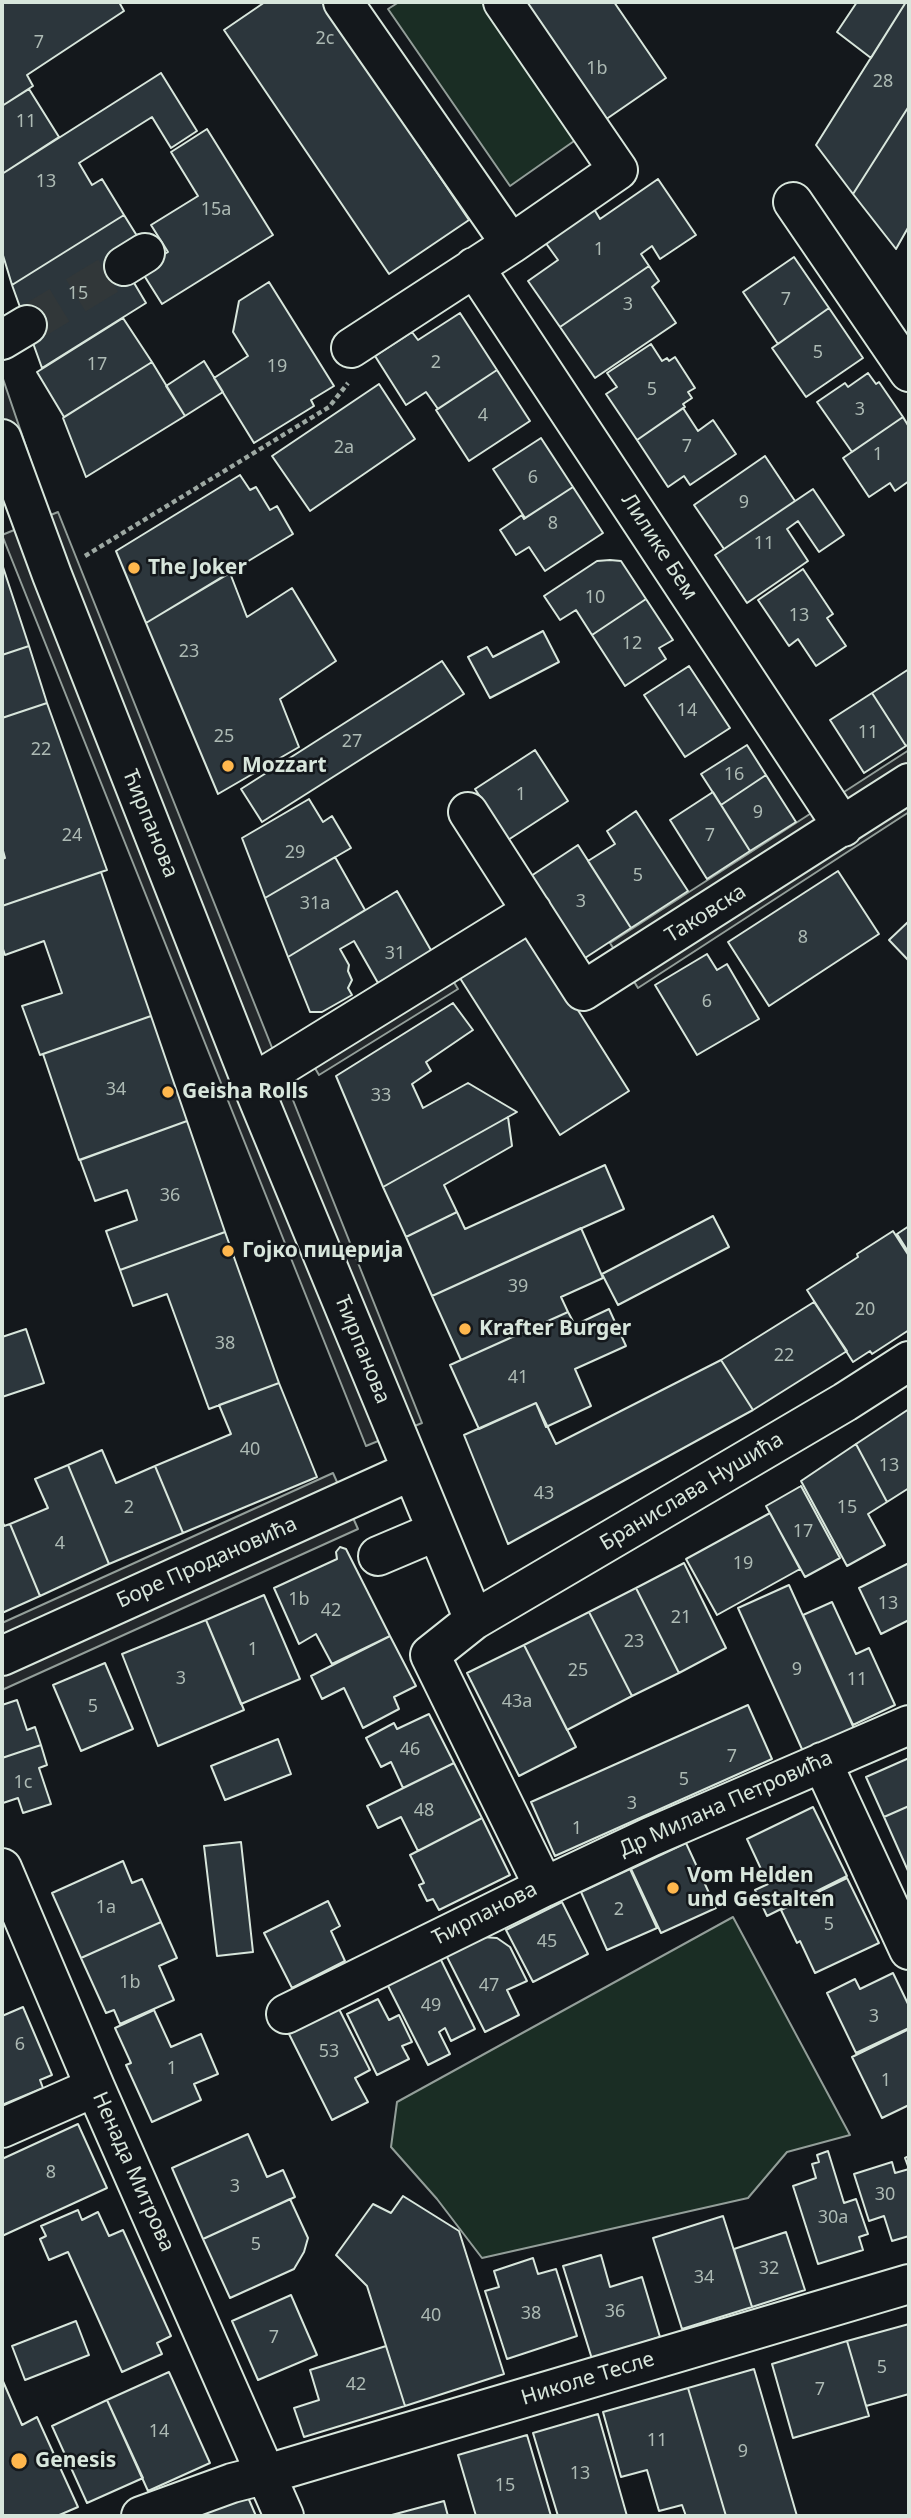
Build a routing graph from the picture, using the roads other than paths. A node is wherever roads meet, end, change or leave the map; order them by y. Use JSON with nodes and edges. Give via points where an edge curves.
{"nodes":[{"id":1,"x":343,"y":2,"type":"edge"},
{"id":2,"x":503,"y":2,"type":"edge"},
{"id":3,"x":793,"y":202,"type":"dead end"},
{"id":4,"x":510,"y":244,"type":"junction"},
{"id":5,"x":474,"y":267,"type":"junction"},
{"id":6,"x":351,"y":348,"type":"dead end"},
{"id":7,"x":909,"y":372,"type":"edge"},
{"id":8,"x":2,"y":439,"type":"edge"},
{"id":9,"x":12,"y":500,"type":"edge"},
{"id":10,"x":909,"y":783,"type":"edge"},
{"id":11,"x":468,"y":812,"type":"dead end"},
{"id":12,"x":843,"y":827,"type":"junction"},
{"id":13,"x":532,"y":911,"type":"junction"},
{"id":14,"x":252,"y":1084,"type":"junction"},
{"id":15,"x":909,"y":1361,"type":"edge"},
{"id":16,"x":411,"y":1471,"type":"junction"},
{"id":17,"x":437,"y":1531,"type":"junction"},
{"id":18,"x":378,"y":1556,"type":"dead end"},
{"id":19,"x":474,"y":1620,"type":"junction"},
{"id":20,"x":2,"y":1656,"type":"edge"},
{"id":21,"x":909,"y":1725,"type":"edge"},
{"id":22,"x":822,"y":1762,"type":"junction"},
{"id":23,"x":2,"y":1868,"type":"edge"},
{"id":24,"x":544,"y":1886,"type":"junction"},
{"id":25,"x":909,"y":1950,"type":"edge"},
{"id":26,"x":285,"y":2014,"type":"dead end"},
{"id":27,"x":95,"y":2087,"type":"junction"},
{"id":28,"x":2,"y":2128,"type":"edge"},
{"id":29,"x":909,"y":2284,"type":"edge"},
{"id":30,"x":267,"y":2474,"type":"junction"},
{"id":31,"x":141,"y":2516,"type":"edge"},
{"id":32,"x":285,"y":2516,"type":"edge"}],
"edges":[{"from":1,"to":4,"type":"street"},
{"from":2,"to":4,"type":"street","via":[[618,170]]},
{"from":3,"to":7,"type":"street"},
{"from":4,"to":5,"type":"street"},
{"from":5,"to":6,"type":"street"},
{"from":5,"to":12,"type":"street","name":"Лилике Бем"},
{"from":8,"to":9,"type":"street","name":"Ћирпанова"},
{"from":9,"to":14,"type":"street","name":"Ћирпанова"},
{"from":10,"to":12,"type":"street","name":"Таковска"},
{"from":11,"to":13,"type":"street","name":"Таковска"},
{"from":12,"to":13,"type":"street","name":"Таковска","via":[[583,991]]},
{"from":13,"to":14,"type":"street"},
{"from":14,"to":16,"type":"street","name":"Ћирпанова"},
{"from":15,"to":19,"type":"street","name":"Бранислава Нушића"},
{"from":16,"to":17,"type":"street","name":"Ћирпанова"},
{"from":16,"to":20,"type":"street","name":"Боре Продановића"},
{"from":17,"to":18,"type":"street"},
{"from":17,"to":19,"type":"street","name":"Ћирпанова"},
{"from":19,"to":24,"type":"street","name":"Ћирпанова","via":[[430,1655]]},
{"from":21,"to":22,"type":"street","name":"Др Милана Петровића"},
{"from":22,"to":24,"type":"street","name":"Др Милана Петровића"},
{"from":22,"to":25,"type":"street"},
{"from":23,"to":27,"type":"street","name":"Ненада Митрова"},
{"from":24,"to":26,"type":"street","name":"Ћирпанова"},
{"from":27,"to":28,"type":"street"},
{"from":27,"to":30,"type":"street","name":"Ненада Митрова"},
{"from":29,"to":30,"type":"street","name":"Николе Тесле"},
{"from":30,"to":31,"type":"street","name":"Николе Тесле"},
{"from":30,"to":32,"type":"street","name":"Ненада Митрова"}]}
